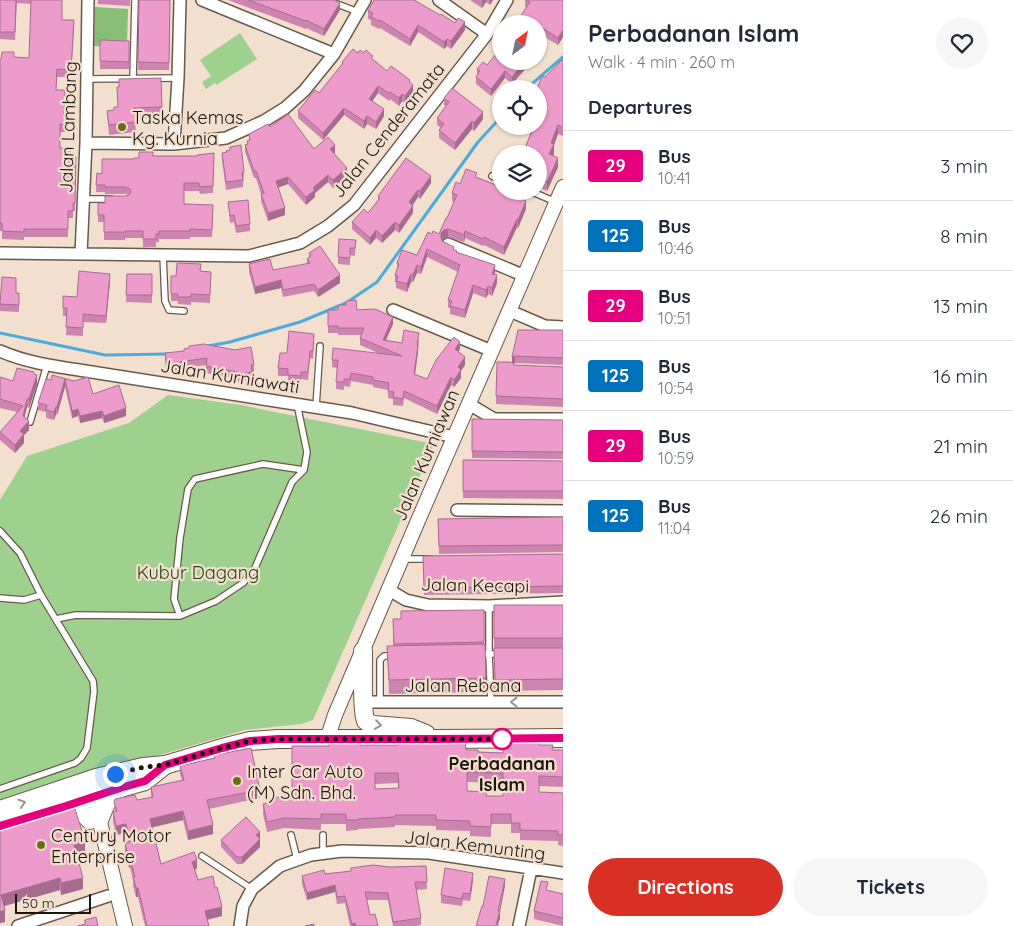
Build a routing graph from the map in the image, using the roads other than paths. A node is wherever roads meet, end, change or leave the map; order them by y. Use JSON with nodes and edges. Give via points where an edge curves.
{"nodes":[{"id":1,"x":88,"y":0,"type":"edge"},
{"id":2,"x":135,"y":0,"type":"edge"},
{"id":3,"x":180,"y":0,"type":"edge"},
{"id":4,"x":202,"y":0,"type":"edge"},
{"id":5,"x":327,"y":0,"type":"edge"},
{"id":6,"x":365,"y":0,"type":"edge"},
{"id":7,"x":439,"y":0,"type":"edge"},
{"id":8,"x":507,"y":0,"type":"edge"},
{"id":9,"x":358,"y":12,"type":"junction"},
{"id":10,"x":487,"y":34,"type":"junction"},
{"id":11,"x":334,"y":54,"type":"junction"},
{"id":12,"x":178,"y":78,"type":"junction"},
{"id":13,"x":87,"y":79,"type":"junction"},
{"id":14,"x":133,"y":79,"type":"junction"},
{"id":15,"x":86,"y":143,"type":"junction"},
{"id":16,"x":174,"y":144,"type":"junction"},
{"id":17,"x":563,"y":187,"type":"edge"},
{"id":18,"x":547,"y":198,"type":"edge"},
{"id":19,"x":83,"y":199,"type":"junction"},
{"id":20,"x":118,"y":199,"type":"edge"},
{"id":21,"x":556,"y":202,"type":"junction"},
{"id":22,"x":448,"y":244,"type":"edge"},
{"id":23,"x":0,"y":253,"type":"edge"},
{"id":24,"x":81,"y":254,"type":"junction"},
{"id":25,"x":163,"y":255,"type":"junction"},
{"id":26,"x":525,"y":276,"type":"junction"},
{"id":27,"x":393,"y":310,"type":"dead end"},
{"id":28,"x":184,"y":311,"type":"dead end"},
{"id":29,"x":510,"y":311,"type":"junction"},
{"id":30,"x":563,"y":327,"type":"edge"},
{"id":31,"x":320,"y":346,"type":"dead end"},
{"id":32,"x":0,"y":351,"type":"edge"},
{"id":33,"x":492,"y":351,"type":"junction"},
{"id":34,"x":47,"y":365,"type":"junction"},
{"id":35,"x":297,"y":404,"type":"junction"},
{"id":36,"x":469,"y":404,"type":"junction"},
{"id":37,"x":316,"y":407,"type":"junction"},
{"id":38,"x":563,"y":419,"type":"edge"},
{"id":39,"x":30,"y":422,"type":"edge"},
{"id":40,"x":454,"y":437,"type":"junction"},
{"id":41,"x":304,"y":470,"type":"junction"},
{"id":42,"x":456,"y":510,"type":"dead end"},
{"id":43,"x":563,"y":511,"type":"edge"},
{"id":44,"x":0,"y":531,"type":"edge"},
{"id":45,"x":402,"y":559,"type":"junction"},
{"id":46,"x":439,"y":559,"type":"edge"},
{"id":47,"x":389,"y":590,"type":"junction"},
{"id":48,"x":41,"y":595,"type":"junction"},
{"id":49,"x":0,"y":598,"type":"edge"},
{"id":50,"x":563,"y":602,"type":"edge"},
{"id":51,"x":489,"y":606,"type":"junction"},
{"id":52,"x":180,"y":616,"type":"junction"},
{"id":53,"x":56,"y":619,"type":"junction"},
{"id":54,"x":363,"y":651,"type":"junction"},
{"id":55,"x":470,"y":654,"type":"edge"},
{"id":56,"x":489,"y":654,"type":"junction"},
{"id":57,"x":507,"y":654,"type":"edge"},
{"id":58,"x":405,"y":655,"type":"edge"},
{"id":59,"x":372,"y":702,"type":"junction"},
{"id":60,"x":491,"y":702,"type":"junction"},
{"id":61,"x":563,"y":702,"type":"edge"},
{"id":62,"x":563,"y":738,"type":"edge"},
{"id":63,"x":435,"y":739,"type":"junction"},
{"id":64,"x":327,"y":740,"type":"junction"},
{"id":65,"x":114,"y":781,"type":"junction"},
{"id":66,"x":0,"y":789,"type":"edge"},
{"id":67,"x":45,"y":796,"type":"junction"},
{"id":68,"x":89,"y":796,"type":"junction"},
{"id":69,"x":66,"y":806,"type":"junction"},
{"id":70,"x":0,"y":810,"type":"edge"},
{"id":71,"x":94,"y":820,"type":"junction"},
{"id":72,"x":0,"y":826,"type":"edge"},
{"id":73,"x":291,"y":835,"type":"dead end"},
{"id":74,"x":323,"y":835,"type":"dead end"},
{"id":75,"x":322,"y":853,"type":"junction"},
{"id":76,"x":202,"y":856,"type":"dead end"},
{"id":77,"x":297,"y":859,"type":"junction"},
{"id":78,"x":531,"y":869,"type":"junction"},
{"id":79,"x":563,"y":873,"type":"edge"},
{"id":80,"x":252,"y":888,"type":"junction"},
{"id":81,"x":108,"y":896,"type":"junction"},
{"id":82,"x":18,"y":926,"type":"edge"},
{"id":83,"x":114,"y":926,"type":"edge"},
{"id":84,"x":124,"y":926,"type":"edge"},
{"id":85,"x":240,"y":926,"type":"edge"},
{"id":86,"x":519,"y":926,"type":"edge"}],
"edges":[{"from":1,"to":13,"type":"street","name":"Jalan Lambang"},
{"from":2,"to":14,"type":"lane"},
{"from":3,"to":12,"type":"street"},
{"from":4,"to":11,"type":"street"},
{"from":5,"to":9,"type":"lane"},
{"from":6,"to":9,"type":"street"},
{"from":7,"to":10,"type":"street"},
{"from":8,"to":10,"type":"street","name":"Jalan Cenderamata"},
{"from":9,"to":11,"type":"street"},
{"from":10,"to":25,"type":"street","name":"Jalan Cenderamata","via":[[354,205],[328,226],[300,243],[249,256]]},
{"from":11,"to":16,"type":"street","via":[[304,91],[264,121],[226,138]]},
{"from":12,"to":14,"type":"lane"},
{"from":12,"to":16,"type":"street"},
{"from":13,"to":14,"type":"lane"},
{"from":13,"to":15,"type":"street","name":"Jalan Lambang"},
{"from":15,"to":16,"type":"street"},
{"from":15,"to":19,"type":"street","name":"Jalan Lambang"},
{"from":17,"to":21,"type":"street","name":"Jalan Kurniawan"},
{"from":18,"to":21,"type":"lane"},
{"from":19,"to":20,"type":"lane"},
{"from":19,"to":24,"type":"street","name":"Jalan Lambang"},
{"from":21,"to":26,"type":"street","name":"Jalan Kurniawan"},
{"from":22,"to":26,"type":"street"},
{"from":23,"to":24,"type":"street","name":"Jalan Cenderamata"},
{"from":24,"to":25,"type":"street","name":"Jalan Cenderamata"},
{"from":25,"to":28,"type":"lane","via":[[165,301],[169,310]]},
{"from":26,"to":29,"type":"street","name":"Jalan Kurniawan"},
{"from":27,"to":33,"type":"street"},
{"from":29,"to":30,"type":"street","via":[[546,326]]},
{"from":29,"to":33,"type":"street","name":"Jalan Kurniawan"},
{"from":31,"to":37,"type":"lane"},
{"from":32,"to":34,"type":"street","name":"Jalan Kurniawati"},
{"from":33,"to":36,"type":"street","name":"Jalan Kurniawan"},
{"from":34,"to":35,"type":"street","name":"Jalan Kurniawati"},
{"from":34,"to":39,"type":"lane"},
{"from":35,"to":37,"type":"street","name":"Jalan Kurniawati"},
{"from":35,"to":41,"type":"lane","via":[[307,452]]},
{"from":36,"to":38,"type":"street","via":[[494,419]]},
{"from":36,"to":40,"type":"street","name":"Jalan Kurniawan"},
{"from":37,"to":40,"type":"street","name":"Jalan Kurniawati"},
{"from":40,"to":45,"type":"street","name":"Jalan Kurniawan"},
{"from":41,"to":52,"type":"lane","via":[[292,482],[255,568],[243,583],[216,601]]},
{"from":41,"to":52,"type":"lane","via":[[263,464],[196,479],[188,489],[180,538],[174,599]]},
{"from":42,"to":43,"type":"street"},
{"from":44,"to":48,"type":"lane","via":[[20,553]]},
{"from":45,"to":46,"type":"lane"},
{"from":45,"to":47,"type":"street","name":"Jalan Kurniawan"},
{"from":47,"to":51,"type":"street","name":"Jalan Kecapi","via":[[406,600],[428,605]]},
{"from":47,"to":54,"type":"street","name":"Jalan Kurniawan"},
{"from":48,"to":49,"type":"lane","via":[[24,600]]},
{"from":48,"to":53,"type":"lane"},
{"from":50,"to":51,"type":"street","name":"Jalan Kecapi"},
{"from":51,"to":56,"type":"lane"},
{"from":52,"to":53,"type":"lane","via":[[76,615]]},
{"from":53,"to":66,"type":"lane","via":[[93,681],[87,748],[75,763]]},
{"from":54,"to":59,"type":"main road"},
{"from":54,"to":64,"type":"street","name":"Jalan Kurniawan"},
{"from":55,"to":56,"type":"lane"},
{"from":56,"to":57,"type":"lane"},
{"from":56,"to":60,"type":"lane"},
{"from":58,"to":59,"type":"lane","via":[[384,656],[380,660]]},
{"from":59,"to":60,"type":"street","name":"Jalan Rebana"},
{"from":59,"to":63,"type":"main road","one_way":true,"via":[[365,720],[367,723],[417,729]]},
{"from":61,"to":60,"type":"street","name":"Jalan Rebana","one_way":true},
{"from":62,"to":63,"type":"main road"},
{"from":63,"to":64,"type":"main road"},
{"from":64,"to":65,"type":"main road","via":[[250,741],[165,765],[145,781]]},
{"from":65,"to":67,"type":"main road","via":[[59,789]]},
{"from":65,"to":68,"type":"main road"},
{"from":65,"to":71,"type":"main road","via":[[106,803]]},
{"from":67,"to":68,"type":"main road","via":[[68,793]]},
{"from":70,"to":67,"type":"main road","one_way":true},
{"from":68,"to":69,"type":"main road"},
{"from":68,"to":71,"type":"street"},
{"from":69,"to":71,"type":"main road"},
{"from":69,"to":72,"type":"main road"},
{"from":71,"to":81,"type":"street"},
{"from":71,"to":84,"type":"street"},
{"from":73,"to":77,"type":"lane"},
{"from":74,"to":75,"type":"lane"},
{"from":75,"to":77,"type":"street","name":"Jalan Kemunting"},
{"from":75,"to":78,"type":"street","name":"Jalan Kemunting","via":[[429,853]]},
{"from":76,"to":80,"type":"lane"},
{"from":77,"to":80,"type":"street","name":"Jalan Kemunting","via":[[280,866]]},
{"from":78,"to":79,"type":"street","name":"Jalan Kemunting"},
{"from":78,"to":86,"type":"street"},
{"from":80,"to":85,"type":"street"},
{"from":81,"to":82,"type":"street"},
{"from":81,"to":83,"type":"street"}]}
